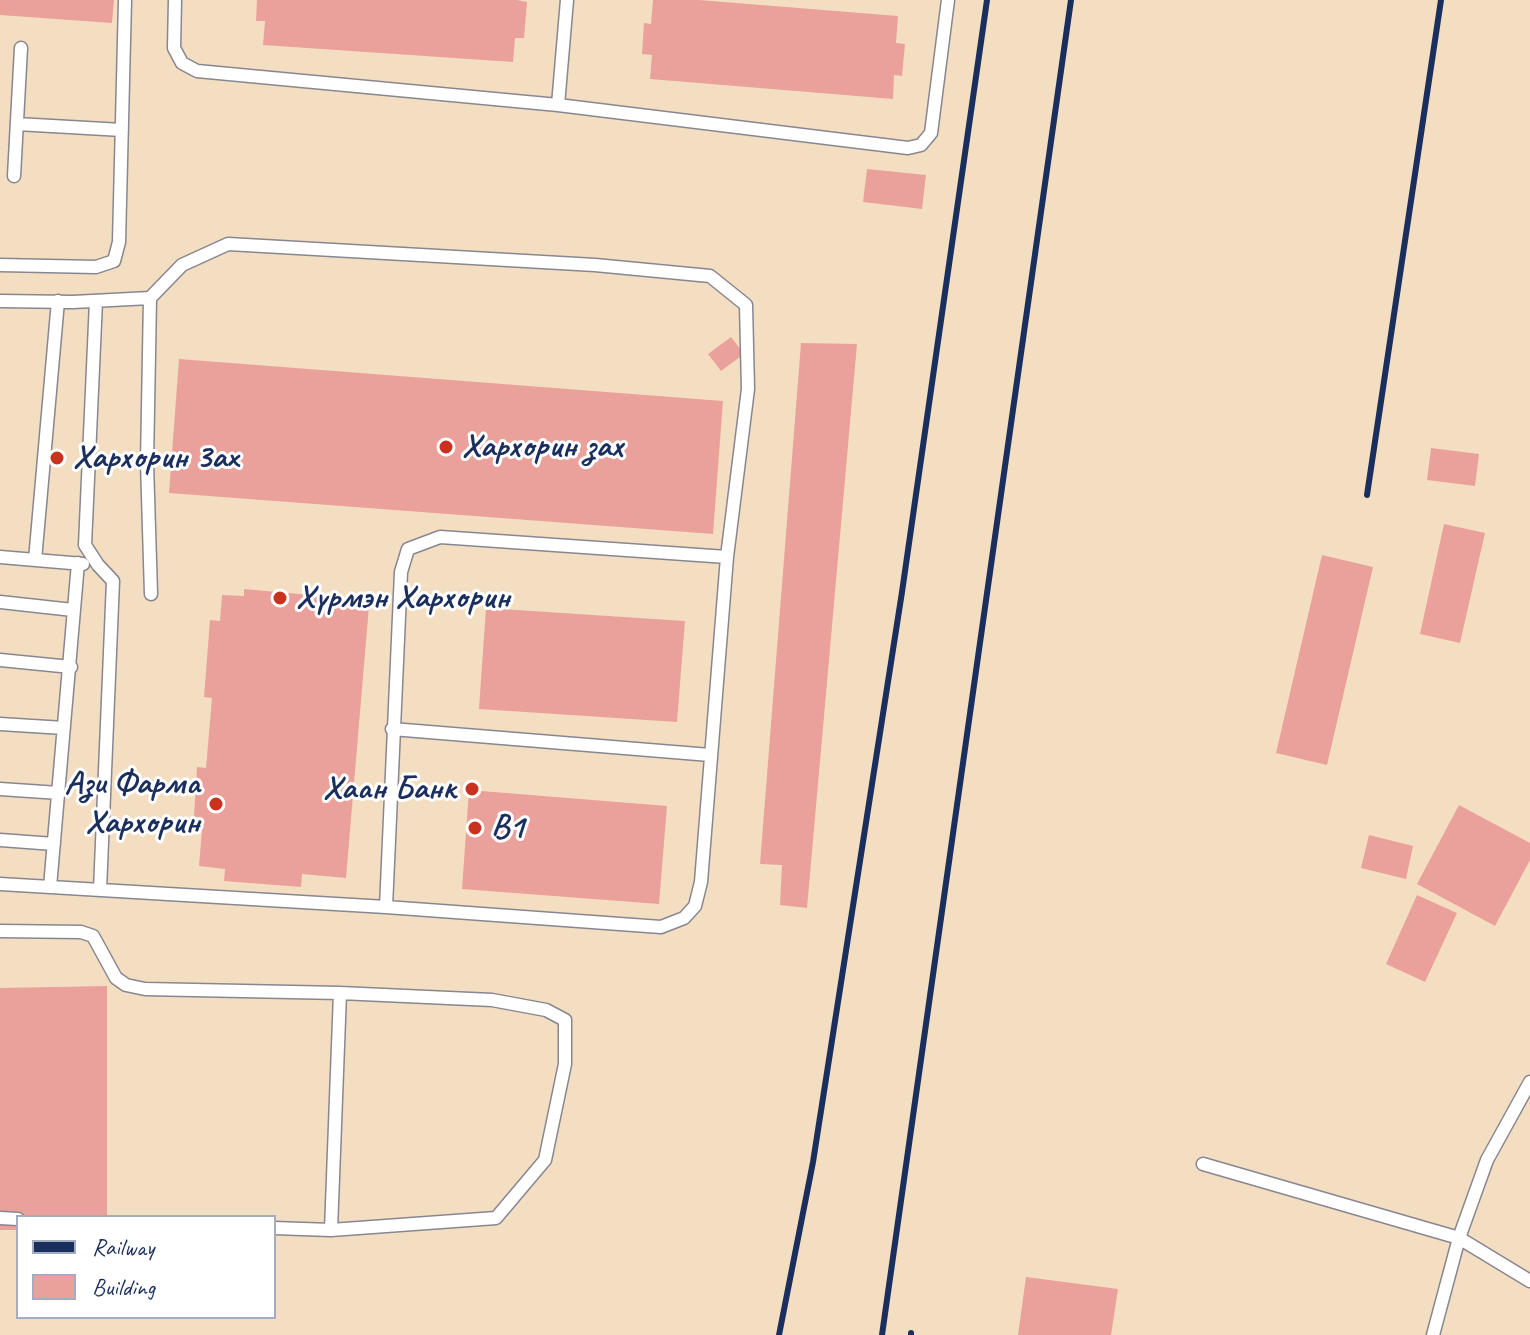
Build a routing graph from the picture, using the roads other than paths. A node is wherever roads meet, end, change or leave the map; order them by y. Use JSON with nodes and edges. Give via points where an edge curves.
{"nodes":[{"id":1,"x":125,"y":0,"type":"edge"},
{"id":2,"x":175,"y":0,"type":"edge"},
{"id":3,"x":567,"y":0,"type":"edge"},
{"id":4,"x":948,"y":0,"type":"edge"},
{"id":5,"x":21,"y":48,"type":"dead end"},
{"id":6,"x":558,"y":105,"type":"junction"},
{"id":7,"x":17,"y":124,"type":"junction"},
{"id":8,"x":122,"y":130,"type":"junction"},
{"id":9,"x":14,"y":176,"type":"dead end"},
{"id":10,"x":0,"y":265,"type":"edge"},
{"id":11,"x":150,"y":298,"type":"junction"},
{"id":12,"x":0,"y":301,"type":"edge"},
{"id":13,"x":58,"y":301,"type":"junction"},
{"id":14,"x":96,"y":301,"type":"junction"},
{"id":15,"x":0,"y":557,"type":"edge"},
{"id":16,"x":727,"y":557,"type":"junction"},
{"id":17,"x":35,"y":560,"type":"junction"},
{"id":18,"x":78,"y":563,"type":"junction"},
{"id":19,"x":98,"y":565,"type":"junction"},
{"id":20,"x":151,"y":594,"type":"dead end"},
{"id":21,"x":0,"y":602,"type":"edge"},
{"id":22,"x":73,"y":610,"type":"junction"},
{"id":23,"x":0,"y":660,"type":"edge"},
{"id":24,"x":71,"y":667,"type":"junction"},
{"id":25,"x":0,"y":724,"type":"edge"},
{"id":26,"x":64,"y":728,"type":"junction"},
{"id":27,"x":392,"y":729,"type":"junction"},
{"id":28,"x":710,"y":755,"type":"junction"},
{"id":29,"x":0,"y":789,"type":"edge"},
{"id":30,"x":59,"y":793,"type":"junction"},
{"id":31,"x":0,"y":840,"type":"edge"},
{"id":32,"x":54,"y":844,"type":"junction"},
{"id":33,"x":0,"y":884,"type":"edge"},
{"id":34,"x":50,"y":887,"type":"junction"},
{"id":35,"x":100,"y":890,"type":"junction"},
{"id":36,"x":386,"y":907,"type":"junction"},
{"id":37,"x":0,"y":931,"type":"edge"},
{"id":38,"x":340,"y":993,"type":"junction"},
{"id":39,"x":1530,"y":1082,"type":"edge"},
{"id":40,"x":1203,"y":1164,"type":"dead end"},
{"id":41,"x":276,"y":1228,"type":"edge"},
{"id":42,"x":331,"y":1230,"type":"junction"},
{"id":43,"x":1459,"y":1238,"type":"junction"},
{"id":44,"x":1530,"y":1281,"type":"edge"},
{"id":45,"x":1433,"y":1335,"type":"edge"}],
"edges":[{"from":1,"to":8,"type":"lane"},
{"from":2,"to":6,"type":"lane","via":[[174,48],[182,63],[197,71]]},
{"from":3,"to":6,"type":"lane"},
{"from":4,"to":6,"type":"lane","via":[[931,133],[921,145],[908,148]]},
{"from":5,"to":7,"type":"lane"},
{"from":7,"to":8,"type":"lane"},
{"from":7,"to":9,"type":"lane"},
{"from":8,"to":10,"type":"lane","via":[[114,261],[96,267]]},
{"from":11,"to":14,"type":"lane"},
{"from":11,"to":16,"type":"lane","via":[[182,265],[228,244],[710,276],[746,305],[748,389]]},
{"from":11,"to":20,"type":"lane"},
{"from":12,"to":13,"type":"lane"},
{"from":13,"to":14,"type":"lane"},
{"from":13,"to":17,"type":"lane"},
{"from":14,"to":19,"type":"lane","via":[[85,545]]},
{"from":15,"to":17,"type":"lane"},
{"from":16,"to":27,"type":"lane","via":[[440,537],[408,549],[401,572]]},
{"from":16,"to":28,"type":"lane"},
{"from":17,"to":18,"type":"lane"},
{"from":18,"to":19,"type":"lane"},
{"from":18,"to":22,"type":"lane"},
{"from":19,"to":35,"type":"lane","via":[[113,581]]},
{"from":21,"to":22,"type":"lane"},
{"from":22,"to":24,"type":"lane"},
{"from":23,"to":24,"type":"lane"},
{"from":24,"to":26,"type":"lane"},
{"from":25,"to":26,"type":"lane"},
{"from":26,"to":30,"type":"lane"},
{"from":27,"to":28,"type":"lane"},
{"from":27,"to":36,"type":"lane"},
{"from":28,"to":36,"type":"lane","via":[[701,882],[695,906],[684,918],[661,927]]},
{"from":29,"to":30,"type":"lane"},
{"from":30,"to":32,"type":"lane"},
{"from":31,"to":32,"type":"lane"},
{"from":32,"to":34,"type":"lane"},
{"from":33,"to":34,"type":"lane"},
{"from":34,"to":35,"type":"lane"},
{"from":35,"to":36,"type":"lane"},
{"from":37,"to":38,"type":"lane","via":[[93,936],[116,978],[145,989]]},
{"from":38,"to":42,"type":"lane"},
{"from":38,"to":42,"type":"lane","via":[[492,1000],[546,1010],[565,1020],[565,1064],[545,1160],[496,1218]]},
{"from":39,"to":43,"type":"lane","via":[[1487,1160]]},
{"from":40,"to":43,"type":"lane"},
{"from":41,"to":42,"type":"lane"},
{"from":43,"to":44,"type":"lane"},
{"from":43,"to":45,"type":"lane"}]}
